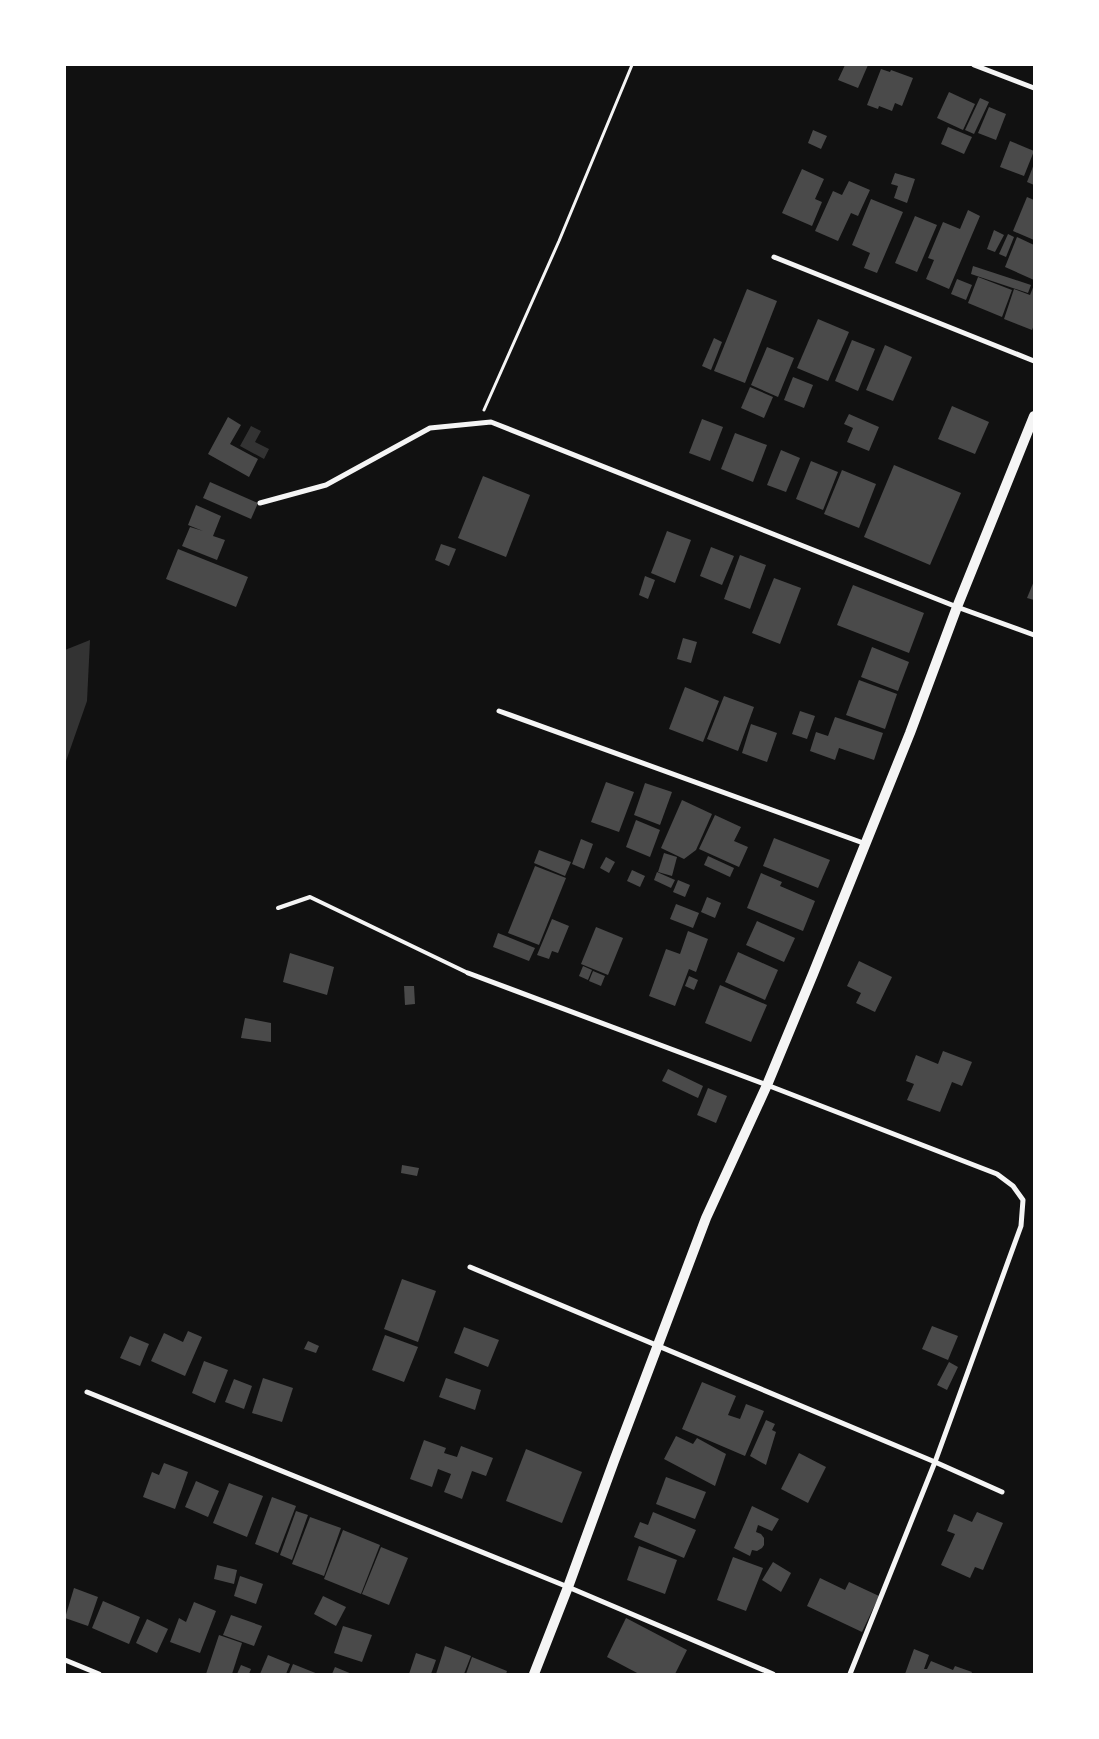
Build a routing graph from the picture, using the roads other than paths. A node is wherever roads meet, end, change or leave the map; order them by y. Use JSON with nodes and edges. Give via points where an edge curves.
{"nodes":[{"id":1,"x":974,"y":65,"type":"edge"},
{"id":2,"x":1034,"y":88,"type":"edge"},
{"id":3,"x":774,"y":257,"type":"dead end"},
{"id":4,"x":1034,"y":361,"type":"edge"},
{"id":5,"x":1034,"y":416,"type":"edge"},
{"id":6,"x":260,"y":504,"type":"dead end"},
{"id":7,"x":957,"y":607,"type":"junction"},
{"id":8,"x":1034,"y":635,"type":"edge"},
{"id":9,"x":499,"y":711,"type":"dead end"},
{"id":10,"x":866,"y":844,"type":"junction"},
{"id":11,"x":278,"y":908,"type":"dead end"},
{"id":12,"x":468,"y":973,"type":"joint"},
{"id":13,"x":767,"y":1085,"type":"junction"},
{"id":14,"x":470,"y":1268,"type":"dead end"},
{"id":15,"x":658,"y":1347,"type":"junction"},
{"id":16,"x":87,"y":1392,"type":"dead end"},
{"id":17,"x":935,"y":1462,"type":"junction"},
{"id":18,"x":1002,"y":1492,"type":"dead end"},
{"id":19,"x":568,"y":1587,"type":"junction"},
{"id":20,"x":65,"y":1660,"type":"edge"},
{"id":21,"x":99,"y":1674,"type":"edge"},
{"id":22,"x":534,"y":1674,"type":"edge"},
{"id":23,"x":773,"y":1674,"type":"edge"},
{"id":24,"x":850,"y":1674,"type":"edge"}],
"edges":[{"from":1,"to":2,"type":"street"},
{"from":3,"to":4,"type":"street"},
{"from":5,"to":7,"type":"main road"},
{"from":6,"to":7,"type":"street","via":[[326,485],[430,428],[491,422]]},
{"from":7,"to":8,"type":"street"},
{"from":7,"to":10,"type":"main road"},
{"from":9,"to":10,"type":"street"},
{"from":10,"to":13,"type":"main road"},
{"from":11,"to":12,"type":"lane","via":[[310,897]]},
{"from":12,"to":13,"type":"street"},
{"from":13,"to":15,"type":"main road","via":[[706,1218]]},
{"from":13,"to":17,"type":"street","via":[[997,1174],[1013,1186],[1023,1200],[1021,1226]]},
{"from":14,"to":15,"type":"street"},
{"from":15,"to":17,"type":"street"},
{"from":15,"to":19,"type":"main road"},
{"from":16,"to":19,"type":"street"},
{"from":17,"to":18,"type":"street"},
{"from":17,"to":24,"type":"street"},
{"from":19,"to":22,"type":"main road"},
{"from":19,"to":23,"type":"street"},
{"from":20,"to":21,"type":"street"}]}
